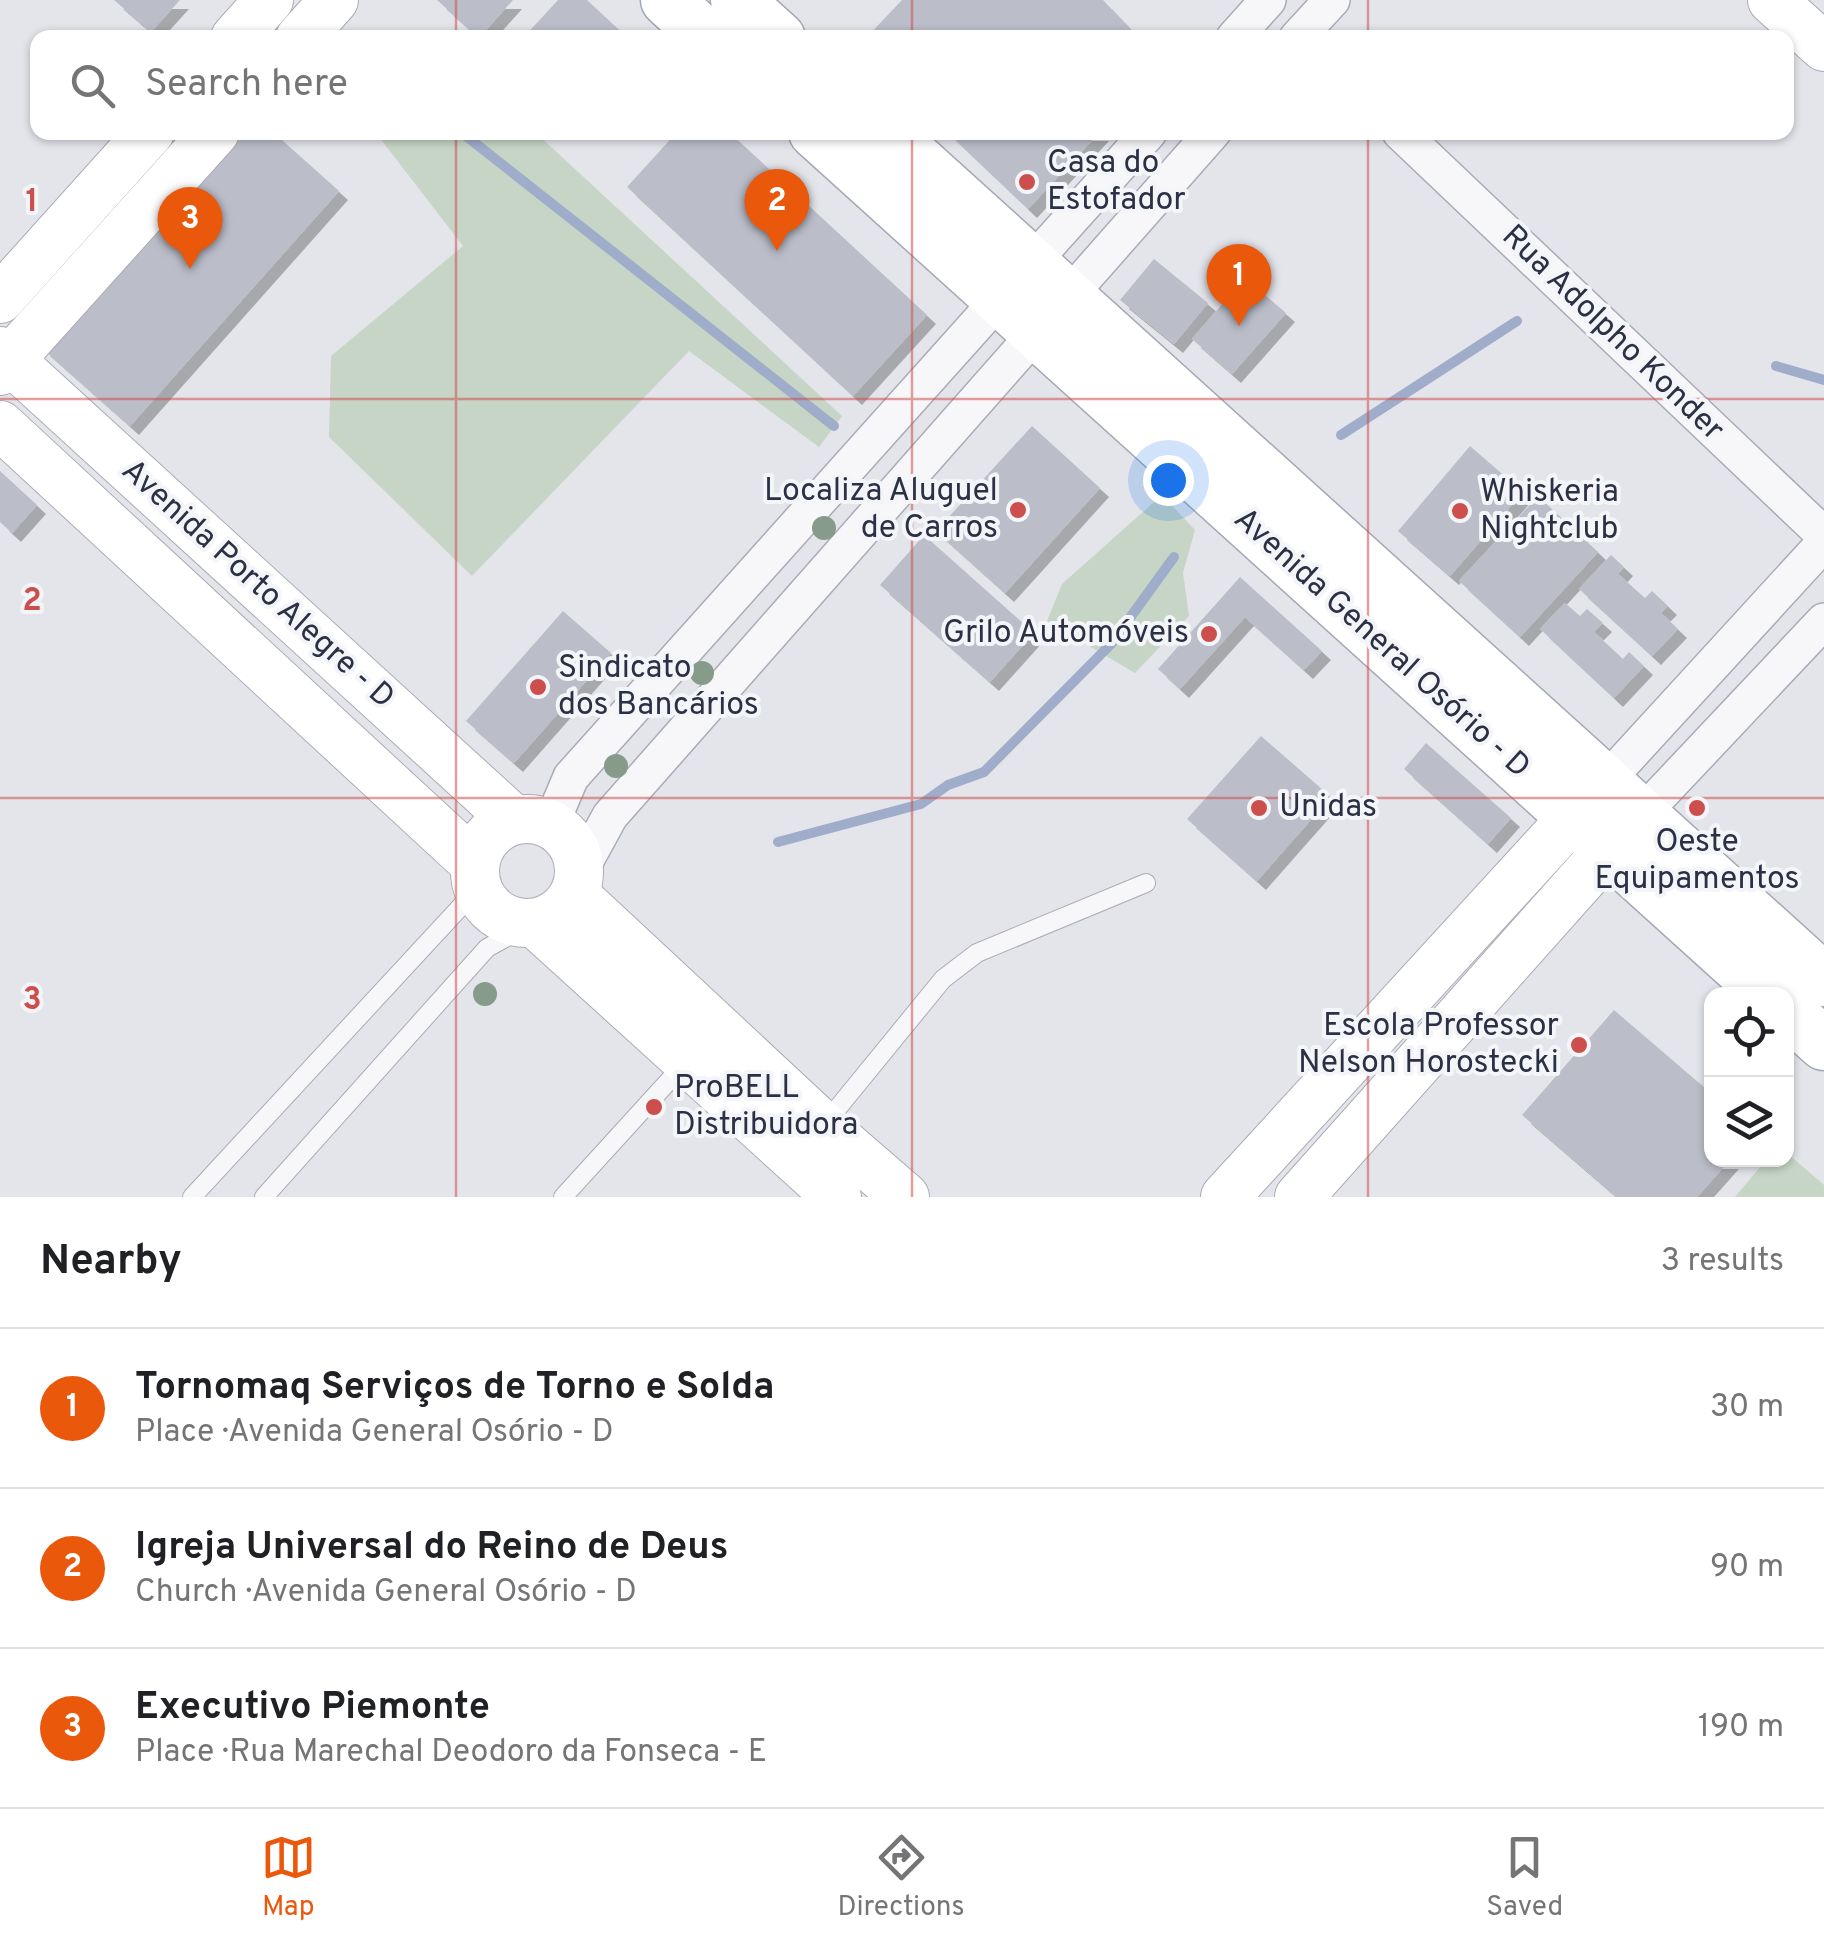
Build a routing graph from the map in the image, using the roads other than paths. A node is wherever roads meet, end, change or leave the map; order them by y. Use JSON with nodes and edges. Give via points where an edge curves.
{"nodes":[{"id":1,"x":269,"y":0,"type":"edge"},
{"id":2,"x":334,"y":0,"type":"edge"},
{"id":3,"x":667,"y":0,"type":"edge"},
{"id":4,"x":737,"y":0,"type":"edge"},
{"id":5,"x":1332,"y":0,"type":"edge"},
{"id":6,"x":1772,"y":0,"type":"edge"},
{"id":7,"x":1266,"y":2,"type":"edge"},
{"id":8,"x":242,"y":30,"type":"edge"},
{"id":9,"x":307,"y":30,"type":"edge"},
{"id":10,"x":699,"y":30,"type":"edge"},
{"id":11,"x":770,"y":30,"type":"edge"},
{"id":12,"x":1241,"y":30,"type":"edge"},
{"id":13,"x":1292,"y":30,"type":"edge"},
{"id":14,"x":1305,"y":30,"type":"edge"},
{"id":15,"x":1824,"y":47,"type":"edge"},
{"id":16,"x":143,"y":140,"type":"edge"},
{"id":17,"x":208,"y":140,"type":"edge"},
{"id":18,"x":826,"y":140,"type":"edge"},
{"id":19,"x":893,"y":140,"type":"edge"},
{"id":20,"x":1143,"y":140,"type":"edge"},
{"id":21,"x":1204,"y":140,"type":"edge"},
{"id":22,"x":1408,"y":140,"type":"edge"},
{"id":23,"x":1034,"y":297,"type":"junction"},
{"id":24,"x":0,"y":299,"type":"edge"},
{"id":25,"x":3,"y":361,"type":"edge"},
{"id":26,"x":0,"y":425,"type":"edge"},
{"id":27,"x":1824,"y":535,"type":"edge"},
{"id":28,"x":1824,"y":543,"type":"edge"},
{"id":29,"x":1824,"y":621,"type":"edge"},
{"id":30,"x":1607,"y":816,"type":"junction"},
{"id":31,"x":532,"y":822,"type":"junction"},
{"id":32,"x":476,"y":876,"type":"junction"},
{"id":33,"x":578,"y":883,"type":"junction"},
{"id":34,"x":1146,"y":884,"type":"dead end"},
{"id":35,"x":534,"y":924,"type":"junction"},
{"id":36,"x":1824,"y":980,"type":"edge"},
{"id":37,"x":1763,"y":987,"type":"edge"},
{"id":38,"x":1392,"y":1016,"type":"junction"},
{"id":39,"x":1794,"y":1017,"type":"edge"},
{"id":40,"x":1824,"y":1044,"type":"edge"},
{"id":41,"x":1430,"y":1050,"type":"junction"},
{"id":42,"x":686,"y":1062,"type":"junction"},
{"id":43,"x":822,"y":1126,"type":"junction"},
{"id":44,"x":192,"y":1197,"type":"edge"},
{"id":45,"x":264,"y":1197,"type":"edge"},
{"id":46,"x":563,"y":1197,"type":"edge"},
{"id":47,"x":837,"y":1197,"type":"edge"},
{"id":48,"x":905,"y":1197,"type":"edge"},
{"id":49,"x":1224,"y":1197,"type":"edge"},
{"id":50,"x":1299,"y":1197,"type":"edge"}],
"edges":[{"from":1,"to":8,"type":"street"},
{"from":2,"to":9,"type":"street"},
{"from":3,"to":10,"type":"main road"},
{"from":4,"to":11,"type":"main road"},
{"from":5,"to":14,"type":"street"},
{"from":6,"to":15,"type":"street"},
{"from":7,"to":12,"type":"street"},
{"from":7,"to":13,"type":"street"},
{"from":16,"to":24,"type":"street"},
{"from":17,"to":25,"type":"street"},
{"from":18,"to":23,"type":"main road","name":"Avenida General Osório - D"},
{"from":19,"to":23,"type":"main road","name":"Avenida General Osório - D"},
{"from":20,"to":23,"type":"street"},
{"from":21,"to":23,"type":"street"},
{"from":22,"to":27,"type":"street","name":"Rua Adolpho Konder"},
{"from":23,"to":30,"type":"main road","name":"Avenida General Osório - D"},
{"from":23,"to":31,"type":"street"},
{"from":23,"to":33,"type":"street","via":[[610,816]]},
{"from":25,"to":31,"type":"street","name":"Avenida Porto Alegre - D"},
{"from":26,"to":32,"type":"street","name":"Avenida Porto Alegre - D"},
{"from":28,"to":30,"type":"street"},
{"from":29,"to":30,"type":"street"},
{"from":30,"to":36,"type":"main road","name":"Avenida General Osório - D"},
{"from":30,"to":37,"type":"main road","name":"Avenida General Osório - D"},
{"from":30,"to":38,"type":"street"},
{"from":30,"to":41,"type":"street"},
{"from":31,"to":32,"type":"street","via":[[496,829],[482,843]]},
{"from":31,"to":33,"type":"street","via":[[567,836],[577,852]]},
{"from":32,"to":35,"type":"street","via":[[495,913]]},
{"from":32,"to":44,"type":"lane"},
{"from":33,"to":35,"type":"street","via":[[564,910]]},
{"from":33,"to":43,"type":"street"},
{"from":34,"to":43,"type":"lane","via":[[976,953],[943,979]]},
{"from":35,"to":42,"type":"street"},
{"from":35,"to":45,"type":"lane","via":[[487,948]]},
{"from":38,"to":41,"type":"street"},
{"from":38,"to":49,"type":"street"},
{"from":39,"to":40,"type":"main road"},
{"from":41,"to":50,"type":"street"},
{"from":42,"to":46,"type":"lane"},
{"from":42,"to":47,"type":"street"},
{"from":43,"to":48,"type":"street"}]}
